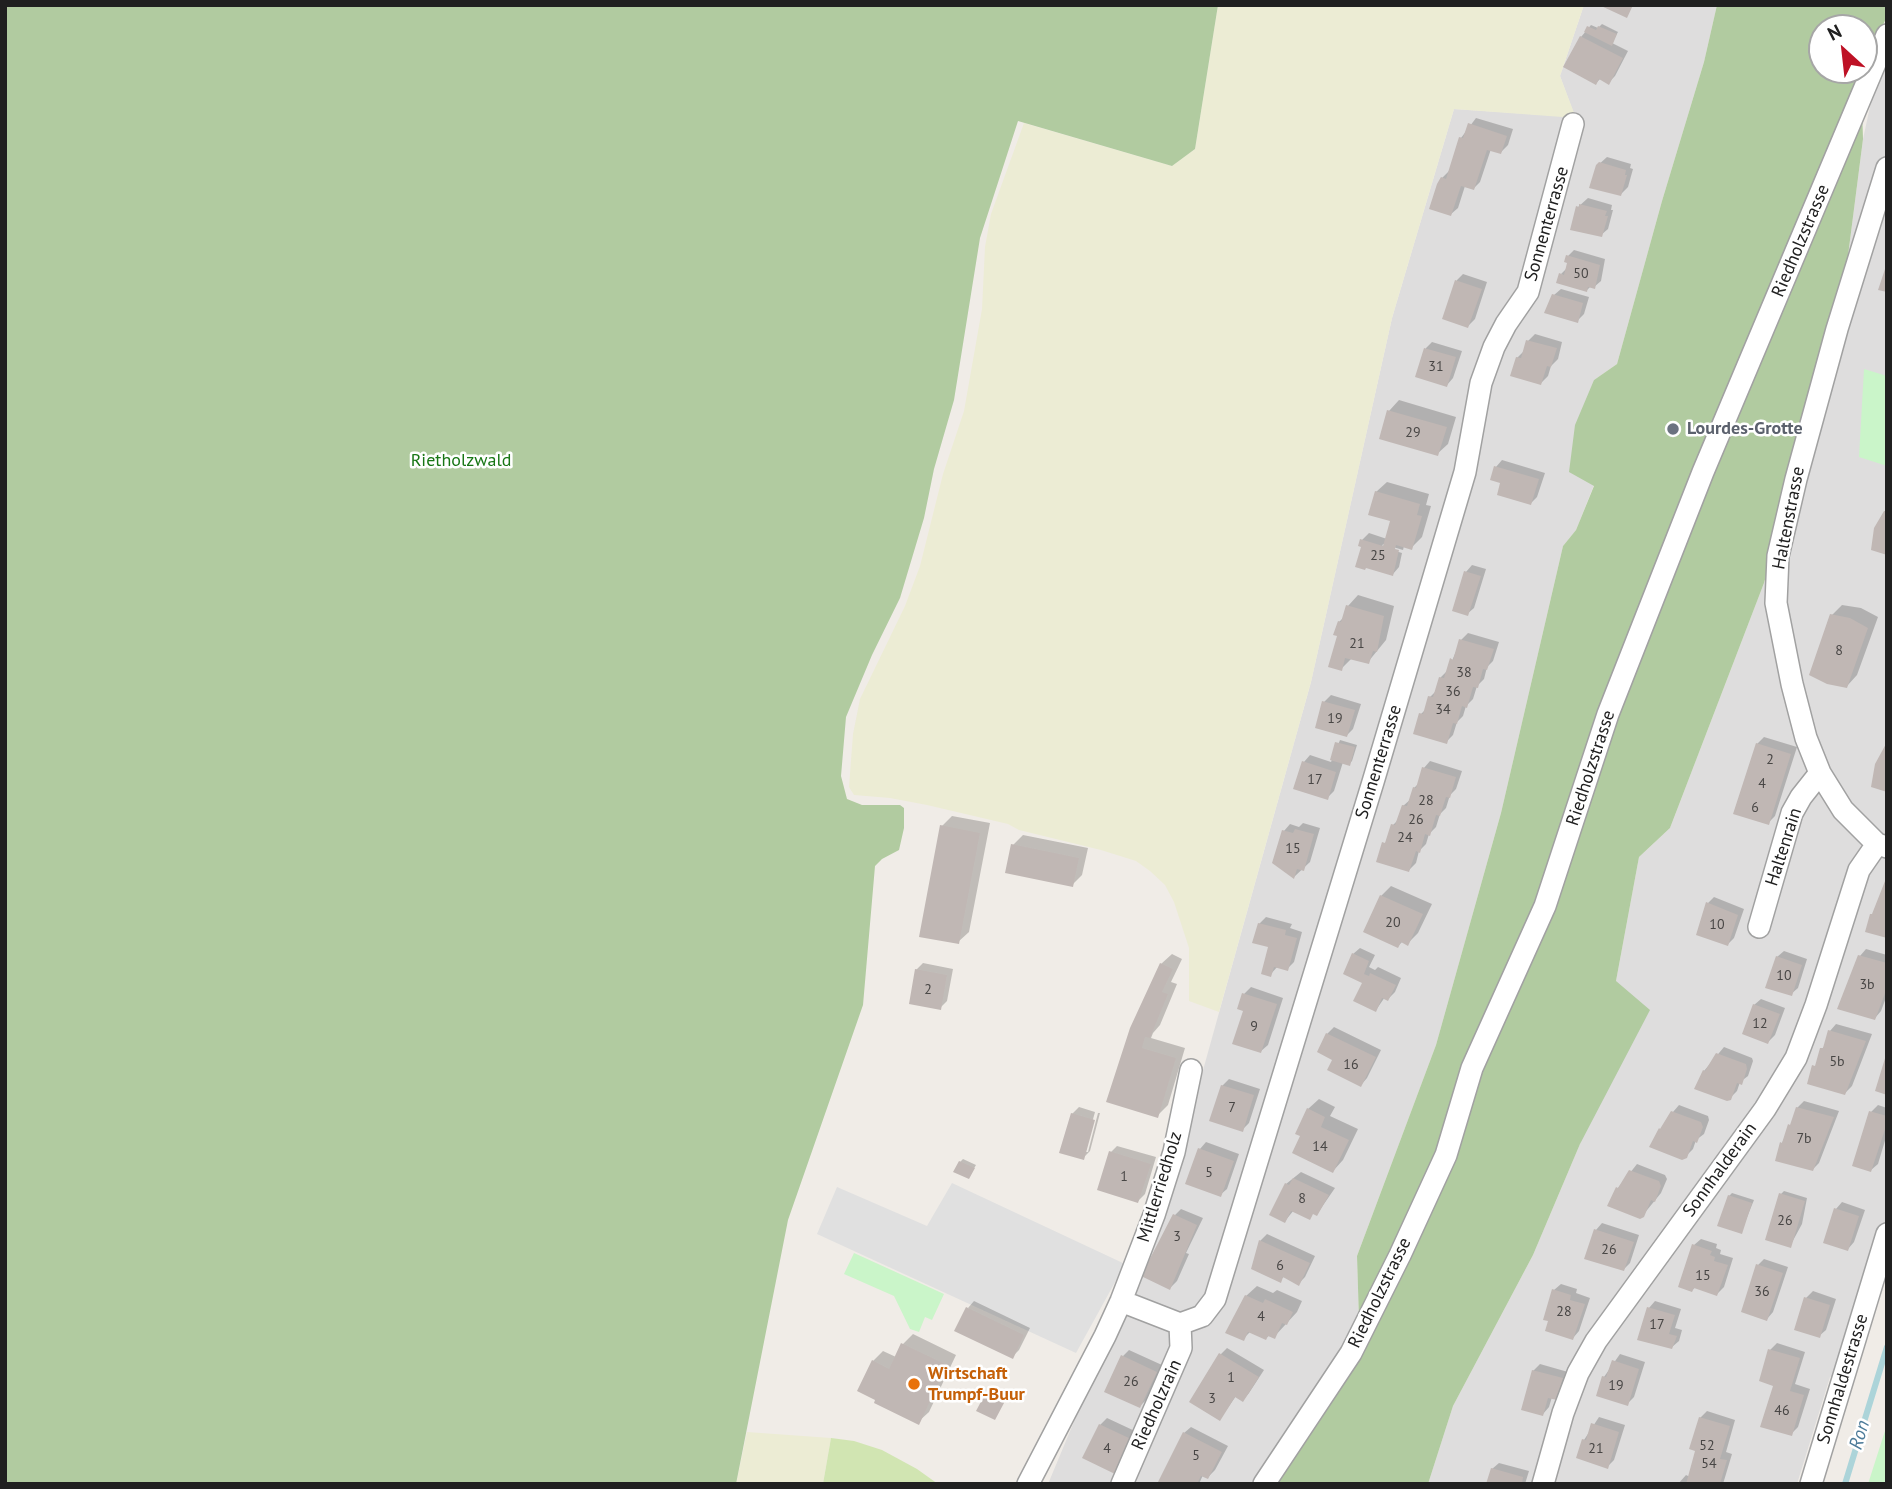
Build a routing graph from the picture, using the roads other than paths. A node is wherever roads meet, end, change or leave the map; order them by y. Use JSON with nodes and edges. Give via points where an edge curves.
{"nodes":[{"id":1,"x":1887,"y":34,"type":"edge"},
{"id":2,"x":1573,"y":124,"type":"dead end"},
{"id":3,"x":1887,"y":168,"type":"edge"},
{"id":4,"x":1820,"y":774,"type":"junction"},
{"id":5,"x":1882,"y":845,"type":"edge"},
{"id":6,"x":1759,"y":927,"type":"dead end"},
{"id":7,"x":1191,"y":1070,"type":"dead end"},
{"id":8,"x":1887,"y":1234,"type":"edge"},
{"id":9,"x":1121,"y":1301,"type":"junction"},
{"id":10,"x":1180,"y":1324,"type":"junction"},
{"id":11,"x":1028,"y":1484,"type":"edge"},
{"id":12,"x":1122,"y":1484,"type":"edge"},
{"id":13,"x":1264,"y":1484,"type":"edge"},
{"id":14,"x":1543,"y":1484,"type":"edge"},
{"id":15,"x":1811,"y":1484,"type":"edge"}],
"edges":[{"from":1,"to":13,"type":"street","name":"Riedholzstrasse","via":[[1698,485],[1608,714],[1545,906],[1472,1068],[1446,1155],[1351,1353]]},
{"from":2,"to":10,"type":"street","name":"Sonnenterrasse","via":[[1528,292],[1500,335],[1481,383],[1465,472],[1215,1299],[1202,1316]]},
{"from":3,"to":4,"type":"street","name":"Haltenstrasse","via":[[1833,341],[1778,556],[1776,603],[1786,657]]},
{"from":4,"to":5,"type":"street","name":"Haltenstrasse","via":[[1843,810]]},
{"from":4,"to":6,"type":"street","name":"Haltenrain","via":[[1792,813]]},
{"from":5,"to":14,"type":"street","name":"Sonnhalderain","via":[[1859,870],[1796,1058],[1765,1109],[1596,1340],[1563,1413]]},
{"from":7,"to":9,"type":"street","name":"Mittlerriedholz","via":[[1174,1152]]},
{"from":8,"to":15,"type":"street","name":"Sonnhaldestrasse"},
{"from":9,"to":10,"type":"street"},
{"from":9,"to":11,"type":"street"},
{"from":10,"to":12,"type":"street","name":"Riedholzrain","via":[[1181,1348]]}]}
